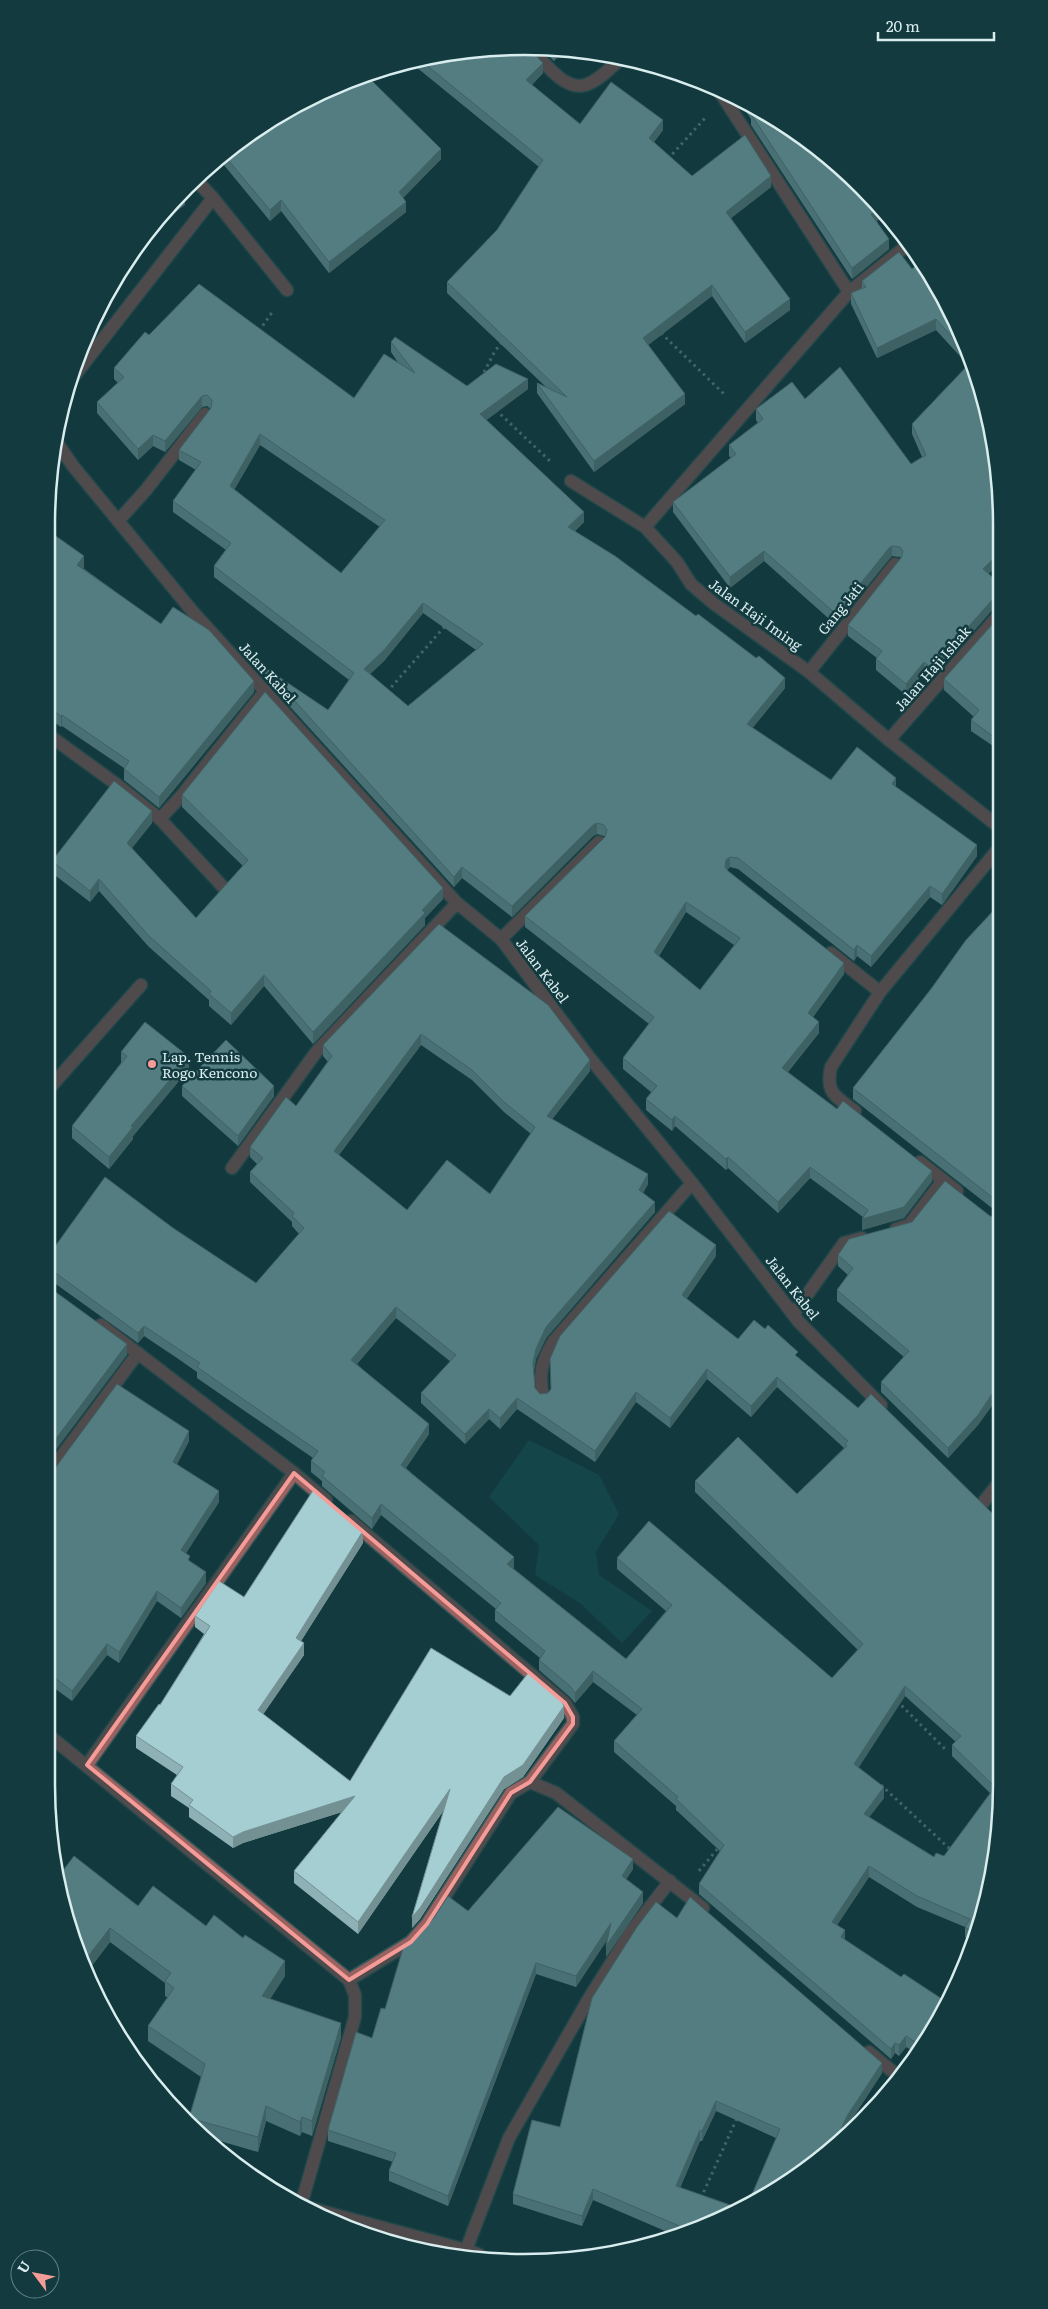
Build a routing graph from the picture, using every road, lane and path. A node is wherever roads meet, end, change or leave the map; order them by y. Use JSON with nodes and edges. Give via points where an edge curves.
{"nodes":[{"id":1,"x":538,"y":55,"type":"edge"},
{"id":2,"x":615,"y":64,"type":"edge"},
{"id":3,"x":718,"y":97,"type":"edge"},
{"id":4,"x":726,"y":101,"type":"edge"},
{"id":5,"x":666,"y":161,"type":"edge"},
{"id":6,"x":200,"y":185,"type":"edge"},
{"id":7,"x":213,"y":198,"type":"junction"},
{"id":8,"x":903,"y":248,"type":"edge"},
{"id":9,"x":287,"y":290,"type":"joint"},
{"id":10,"x":849,"y":292,"type":"junction"},
{"id":11,"x":658,"y":330,"type":"edge"},
{"id":12,"x":257,"y":337,"type":"edge"},
{"id":13,"x":508,"y":337,"type":"edge"},
{"id":14,"x":84,"y":364,"type":"edge"},
{"id":15,"x":480,"y":383,"type":"edge"},
{"id":16,"x":495,"y":410,"type":"edge"},
{"id":17,"x":744,"y":413,"type":"junction"},
{"id":18,"x":205,"y":414,"type":"edge"},
{"id":19,"x":61,"y":449,"type":"edge"},
{"id":20,"x":571,"y":481,"type":"joint"},
{"id":21,"x":118,"y":521,"type":"junction"},
{"id":22,"x":645,"y":527,"type":"junction"},
{"id":23,"x":895,"y":564,"type":"edge"},
{"id":24,"x":449,"y":621,"type":"edge"},
{"id":25,"x":993,"y":622,"type":"edge"},
{"id":26,"x":809,"y":672,"type":"junction"},
{"id":27,"x":265,"y":691,"type":"junction"},
{"id":28,"x":385,"y":695,"type":"edge"},
{"id":29,"x":55,"y":740,"type":"edge"},
{"id":30,"x":889,"y":740,"type":"junction"},
{"id":31,"x":160,"y":819,"type":"junction"},
{"id":32,"x":993,"y":822,"type":"edge"},
{"id":33,"x":598,"y":842,"type":"edge"},
{"id":34,"x":993,"y":855,"type":"edge"},
{"id":35,"x":224,"y":888,"type":"edge"},
{"id":36,"x":457,"y":903,"type":"junction"},
{"id":37,"x":501,"y":939,"type":"junction"},
{"id":38,"x":818,"y":943,"type":"edge"},
{"id":39,"x":141,"y":985,"type":"dead end"},
{"id":40,"x":880,"y":992,"type":"junction"},
{"id":41,"x":55,"y":1082,"type":"edge"},
{"id":42,"x":861,"y":1116,"type":"edge"},
{"id":43,"x":913,"y":1157,"type":"edge"},
{"id":44,"x":232,"y":1168,"type":"dead end"},
{"id":45,"x":943,"y":1180,"type":"junction"},
{"id":46,"x":692,"y":1183,"type":"junction"},
{"id":47,"x":964,"y":1197,"type":"edge"},
{"id":48,"x":794,"y":1313,"type":"junction"},
{"id":49,"x":92,"y":1319,"type":"edge"},
{"id":50,"x":138,"y":1353,"type":"junction"},
{"id":51,"x":542,"y":1397,"type":"edge"},
{"id":52,"x":891,"y":1414,"type":"edge"},
{"id":53,"x":55,"y":1465,"type":"edge"},
{"id":54,"x":294,"y":1473,"type":"junction"},
{"id":55,"x":970,"y":1493,"type":"edge"},
{"id":56,"x":993,"y":1494,"type":"edge"},
{"id":57,"x":892,"y":1696,"type":"edge"},
{"id":58,"x":55,"y":1740,"type":"edge"},
{"id":59,"x":946,"y":1750,"type":"dead end"},
{"id":60,"x":87,"y":1765,"type":"junction"},
{"id":61,"x":874,"y":1781,"type":"edge"},
{"id":62,"x":530,"y":1782,"type":"junction"},
{"id":63,"x":722,"y":1844,"type":"edge"},
{"id":64,"x":960,"y":1856,"type":"edge"},
{"id":65,"x":670,"y":1881,"type":"junction"},
{"id":66,"x":683,"y":1891,"type":"junction"},
{"id":67,"x":712,"y":1917,"type":"edge"},
{"id":68,"x":348,"y":1980,"type":"junction"},
{"id":69,"x":861,"y":2044,"type":"edge"},
{"id":70,"x":894,"y":2073,"type":"edge"},
{"id":71,"x":737,"y":2117,"type":"edge"},
{"id":72,"x":303,"y":2198,"type":"edge"},
{"id":73,"x":697,"y":2202,"type":"edge"},
{"id":74,"x":342,"y":2217,"type":"edge"},
{"id":75,"x":466,"y":2250,"type":"joint"}],
"edges":[{"from":1,"to":2,"type":"street","via":[[564,81],[575,85],[586,85]]},
{"from":3,"to":5,"type":"path"},
{"from":4,"to":10,"type":"street"},
{"from":6,"to":7,"type":"street"},
{"from":7,"to":9,"type":"street"},
{"from":7,"to":14,"type":"street"},
{"from":8,"to":10,"type":"street"},
{"from":9,"to":12,"type":"path"},
{"from":10,"to":17,"type":"street"},
{"from":11,"to":17,"type":"path"},
{"from":13,"to":15,"type":"path","via":[[494,351]]},
{"from":16,"to":20,"type":"path"},
{"from":17,"to":22,"type":"street"},
{"from":18,"to":21,"type":"street"},
{"from":19,"to":21,"type":"street","name":"Jalan Kabel"},
{"from":20,"to":22,"type":"street","name":"Jalan Haji Iming"},
{"from":21,"to":27,"type":"street","name":"Jalan Kabel","via":[[192,612]]},
{"from":22,"to":26,"type":"street","name":"Jalan Haji Iming","via":[[691,584]]},
{"from":23,"to":26,"type":"street","name":"Gang Jati"},
{"from":24,"to":28,"type":"path"},
{"from":25,"to":30,"type":"street","name":"Jalan Haji Ishak"},
{"from":26,"to":30,"type":"street","name":"Jalan Haji Iming"},
{"from":27,"to":31,"type":"street"},
{"from":27,"to":36,"type":"street","name":"Jalan Kabel"},
{"from":29,"to":31,"type":"street"},
{"from":30,"to":32,"type":"street","name":"Jalan Haji Iming"},
{"from":31,"to":35,"type":"street"},
{"from":33,"to":37,"type":"street"},
{"from":34,"to":40,"type":"street"},
{"from":36,"to":37,"type":"street","name":"Jalan Kabel"},
{"from":36,"to":44,"type":"street","via":[[317,1051]]},
{"from":37,"to":46,"type":"street","name":"Jalan Kabel","via":[[589,1057]]},
{"from":38,"to":40,"type":"street"},
{"from":39,"to":41,"type":"street"},
{"from":40,"to":42,"type":"street","via":[[831,1067],[828,1080],[832,1093]]},
{"from":43,"to":45,"type":"street"},
{"from":45,"to":47,"type":"street"},
{"from":45,"to":48,"type":"street","via":[[909,1225],[844,1243]]},
{"from":46,"to":48,"type":"street","name":"Jalan Kabel"},
{"from":46,"to":51,"type":"street","via":[[553,1342],[543,1359]]},
{"from":48,"to":52,"type":"street","name":"Jalan Kabel"},
{"from":49,"to":50,"type":"street"},
{"from":50,"to":53,"type":"street"},
{"from":50,"to":54,"type":"street"},
{"from":54,"to":60,"type":"street"},
{"from":54,"to":62,"type":"street","via":[[565,1703],[573,1724]]},
{"from":55,"to":56,"type":"street","via":[[985,1507]]},
{"from":57,"to":59,"type":"path"},
{"from":58,"to":60,"type":"street"},
{"from":60,"to":68,"type":"street"},
{"from":61,"to":64,"type":"path"},
{"from":62,"to":65,"type":"street","via":[[556,1793]]},
{"from":62,"to":68,"type":"street","via":[[511,1793],[427,1924],[411,1942]]},
{"from":63,"to":66,"type":"path"},
{"from":65,"to":66,"type":"street"},
{"from":65,"to":75,"type":"street","via":[[630,1933],[588,2000],[509,2138]]},
{"from":66,"to":67,"type":"street"},
{"from":68,"to":72,"type":"street","via":[[355,1994],[355,2018]]},
{"from":69,"to":70,"type":"street"},
{"from":71,"to":73,"type":"path","via":[[703,2196]]},
{"from":74,"to":75,"type":"street"}]}
